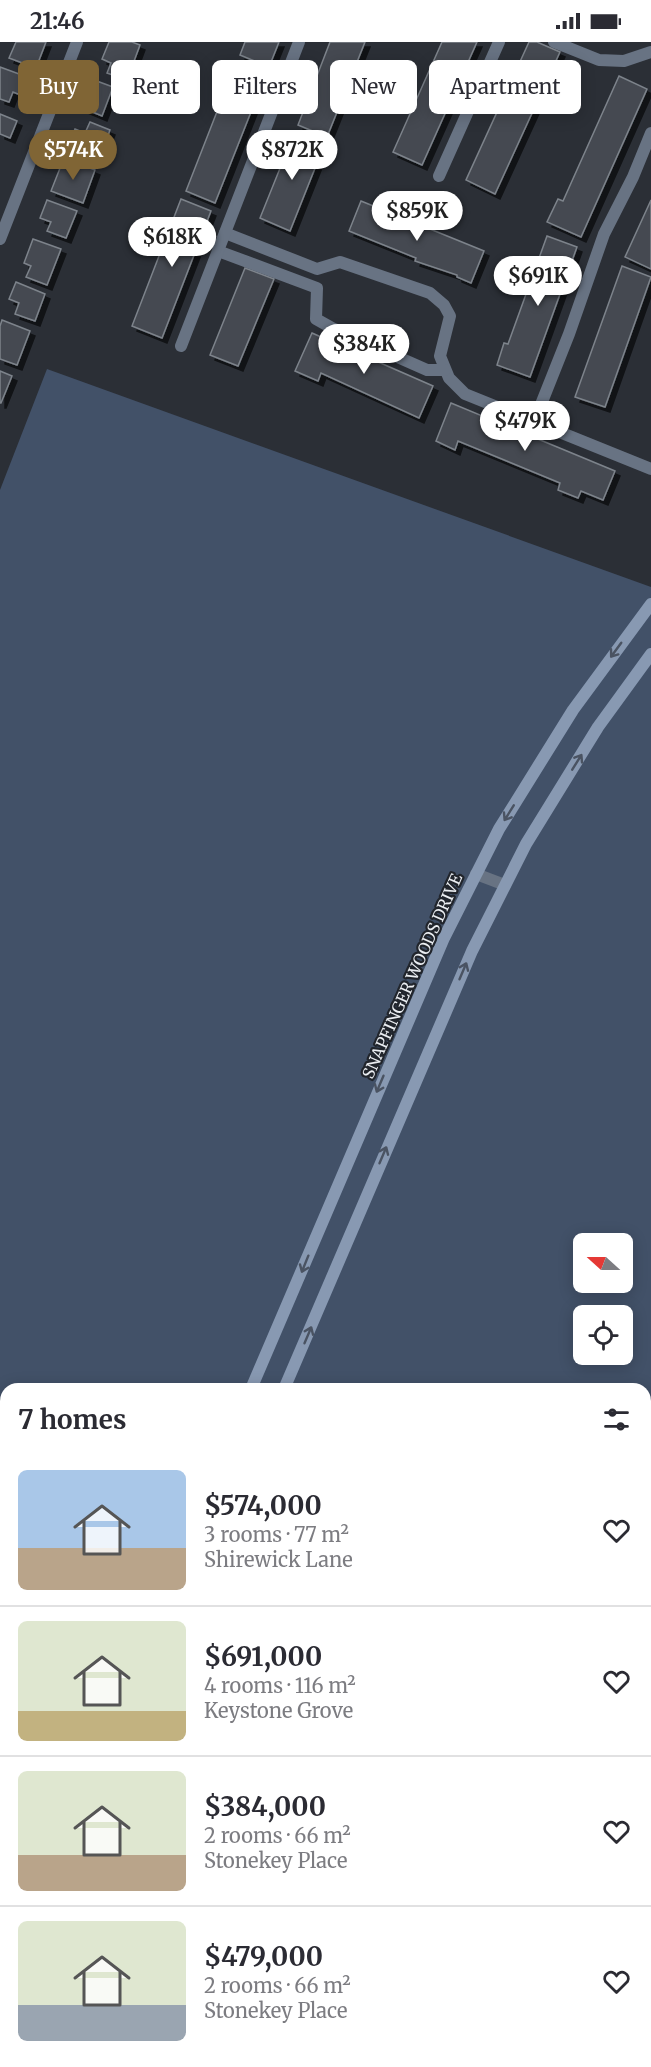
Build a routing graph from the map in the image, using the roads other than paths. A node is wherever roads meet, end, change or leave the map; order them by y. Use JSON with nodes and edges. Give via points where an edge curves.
{"nodes":[{"id":1,"x":77,"y":42,"type":"edge"},
{"id":2,"x":299,"y":42,"type":"edge"},
{"id":3,"x":499,"y":42,"type":"edge"},
{"id":4,"x":554,"y":42,"type":"edge"},
{"id":5,"x":651,"y":52,"type":"edge"},
{"id":6,"x":651,"y":133,"type":"edge"},
{"id":7,"x":439,"y":176,"type":"dead end"},
{"id":8,"x":225,"y":232,"type":"junction"},
{"id":9,"x":0,"y":239,"type":"edge"},
{"id":10,"x":218,"y":251,"type":"junction"},
{"id":11,"x":181,"y":346,"type":"dead end"},
{"id":12,"x":446,"y":370,"type":"junction"},
{"id":13,"x":534,"y":422,"type":"junction"},
{"id":14,"x":651,"y":469,"type":"edge"},
{"id":15,"x":651,"y":604,"type":"edge"},
{"id":16,"x":651,"y":654,"type":"edge"},
{"id":17,"x":476,"y":874,"type":"junction"},
{"id":18,"x":505,"y":885,"type":"junction"},
{"id":19,"x":254,"y":1383,"type":"edge"},
{"id":20,"x":288,"y":1383,"type":"edge"}],
"edges":[{"from":1,"to":9,"type":"street"},
{"from":2,"to":8,"type":"street"},
{"from":3,"to":7,"type":"street"},
{"from":4,"to":5,"type":"street","via":[[599,60],[624,61]]},
{"from":6,"to":13,"type":"street","via":[[604,234]]},
{"from":8,"to":10,"type":"street"},
{"from":8,"to":12,"type":"street","via":[[317,269],[340,262],[430,293],[444,304],[450,316],[440,356]]},
{"from":10,"to":11,"type":"street"},
{"from":10,"to":12,"type":"street","via":[[317,288],[316,319],[332,328],[427,370]]},
{"from":12,"to":13,"type":"street","via":[[448,378],[465,394]]},
{"from":13,"to":14,"type":"street"},
{"from":15,"to":17,"type":"main road","name":"SNAPFINGER WOODS DRIVE","one_way":true,"via":[[573,710],[499,829]]},
{"from":18,"to":16,"type":"main road","one_way":true,"via":[[598,727]]},
{"from":17,"to":18,"type":"street"},
{"from":17,"to":19,"type":"main road","name":"SNAPFINGER WOODS DRIVE","one_way":true,"via":[[444,938]]},
{"from":20,"to":18,"type":"main road","one_way":true,"via":[[472,951]]}]}
